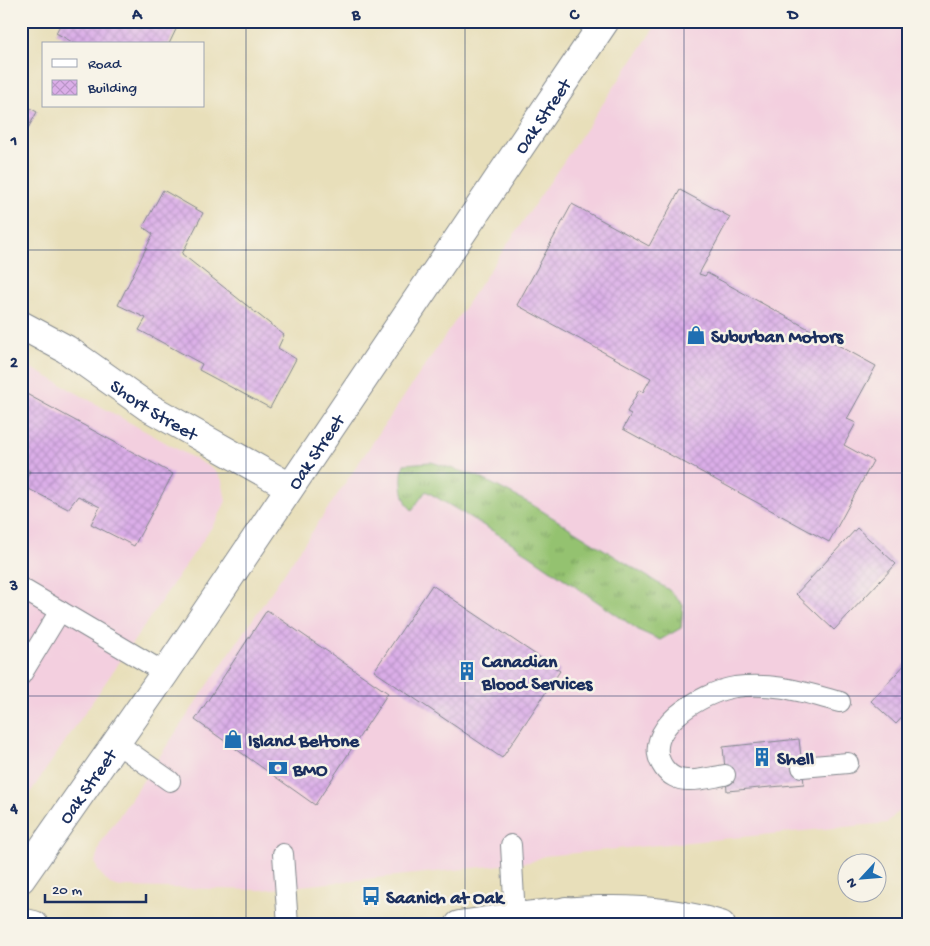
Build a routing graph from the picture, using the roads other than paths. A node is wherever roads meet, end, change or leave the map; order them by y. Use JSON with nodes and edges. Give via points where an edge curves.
{"nodes":[{"id":1,"x":605,"y":21,"type":"edge"},
{"id":2,"x":21,"y":324,"type":"edge"},
{"id":3,"x":290,"y":487,"type":"junction"},
{"id":4,"x":21,"y":588,"type":"edge"},
{"id":5,"x":60,"y":611,"type":"junction"},
{"id":6,"x":165,"y":673,"type":"junction"},
{"id":7,"x":21,"y":675,"type":"edge"},
{"id":8,"x":840,"y":702,"type":"dead end"},
{"id":9,"x":116,"y":742,"type":"junction"},
{"id":10,"x":848,"y":764,"type":"dead end"},
{"id":11,"x":802,"y":767,"type":"dead end"},
{"id":12,"x":725,"y":775,"type":"dead end"},
{"id":13,"x":170,"y":781,"type":"dead end"},
{"id":14,"x":511,"y":845,"type":"dead end"},
{"id":15,"x":283,"y":854,"type":"dead end"},
{"id":16,"x":21,"y":879,"type":"edge"},
{"id":17,"x":515,"y":917,"type":"junction"},
{"id":18,"x":576,"y":918,"type":"edge"},
{"id":19,"x":21,"y":922,"type":"edge"},
{"id":20,"x":34,"y":925,"type":"edge"},
{"id":21,"x":288,"y":925,"type":"edge"},
{"id":22,"x":459,"y":925,"type":"edge"},
{"id":23,"x":721,"y":925,"type":"edge"}],
"edges":[{"from":1,"to":3,"type":"street","name":"Oak Street"},
{"from":2,"to":3,"type":"street","name":"Short Street","via":[[66,349],[148,407]]},
{"from":3,"to":6,"type":"street","name":"Oak Street"},
{"from":4,"to":5,"type":"lane"},
{"from":5,"to":6,"type":"lane"},
{"from":5,"to":7,"type":"lane"},
{"from":6,"to":9,"type":"street","name":"Oak Street"},
{"from":8,"to":12,"type":"lane","via":[[775,685],[725,690],[690,705],[663,730],[658,740],[660,761],[674,777],[686,780]]},
{"from":9,"to":13,"type":"lane"},
{"from":9,"to":16,"type":"street","name":"Oak Street"},
{"from":10,"to":11,"type":"lane"},
{"from":14,"to":17,"type":"lane"},
{"from":15,"to":21,"type":"lane"},
{"from":17,"to":18,"type":"street"},
{"from":17,"to":22,"type":"street"},
{"from":18,"to":23,"type":"street","via":[[605,909],[683,915]]},
{"from":19,"to":20,"type":"street"}]}
